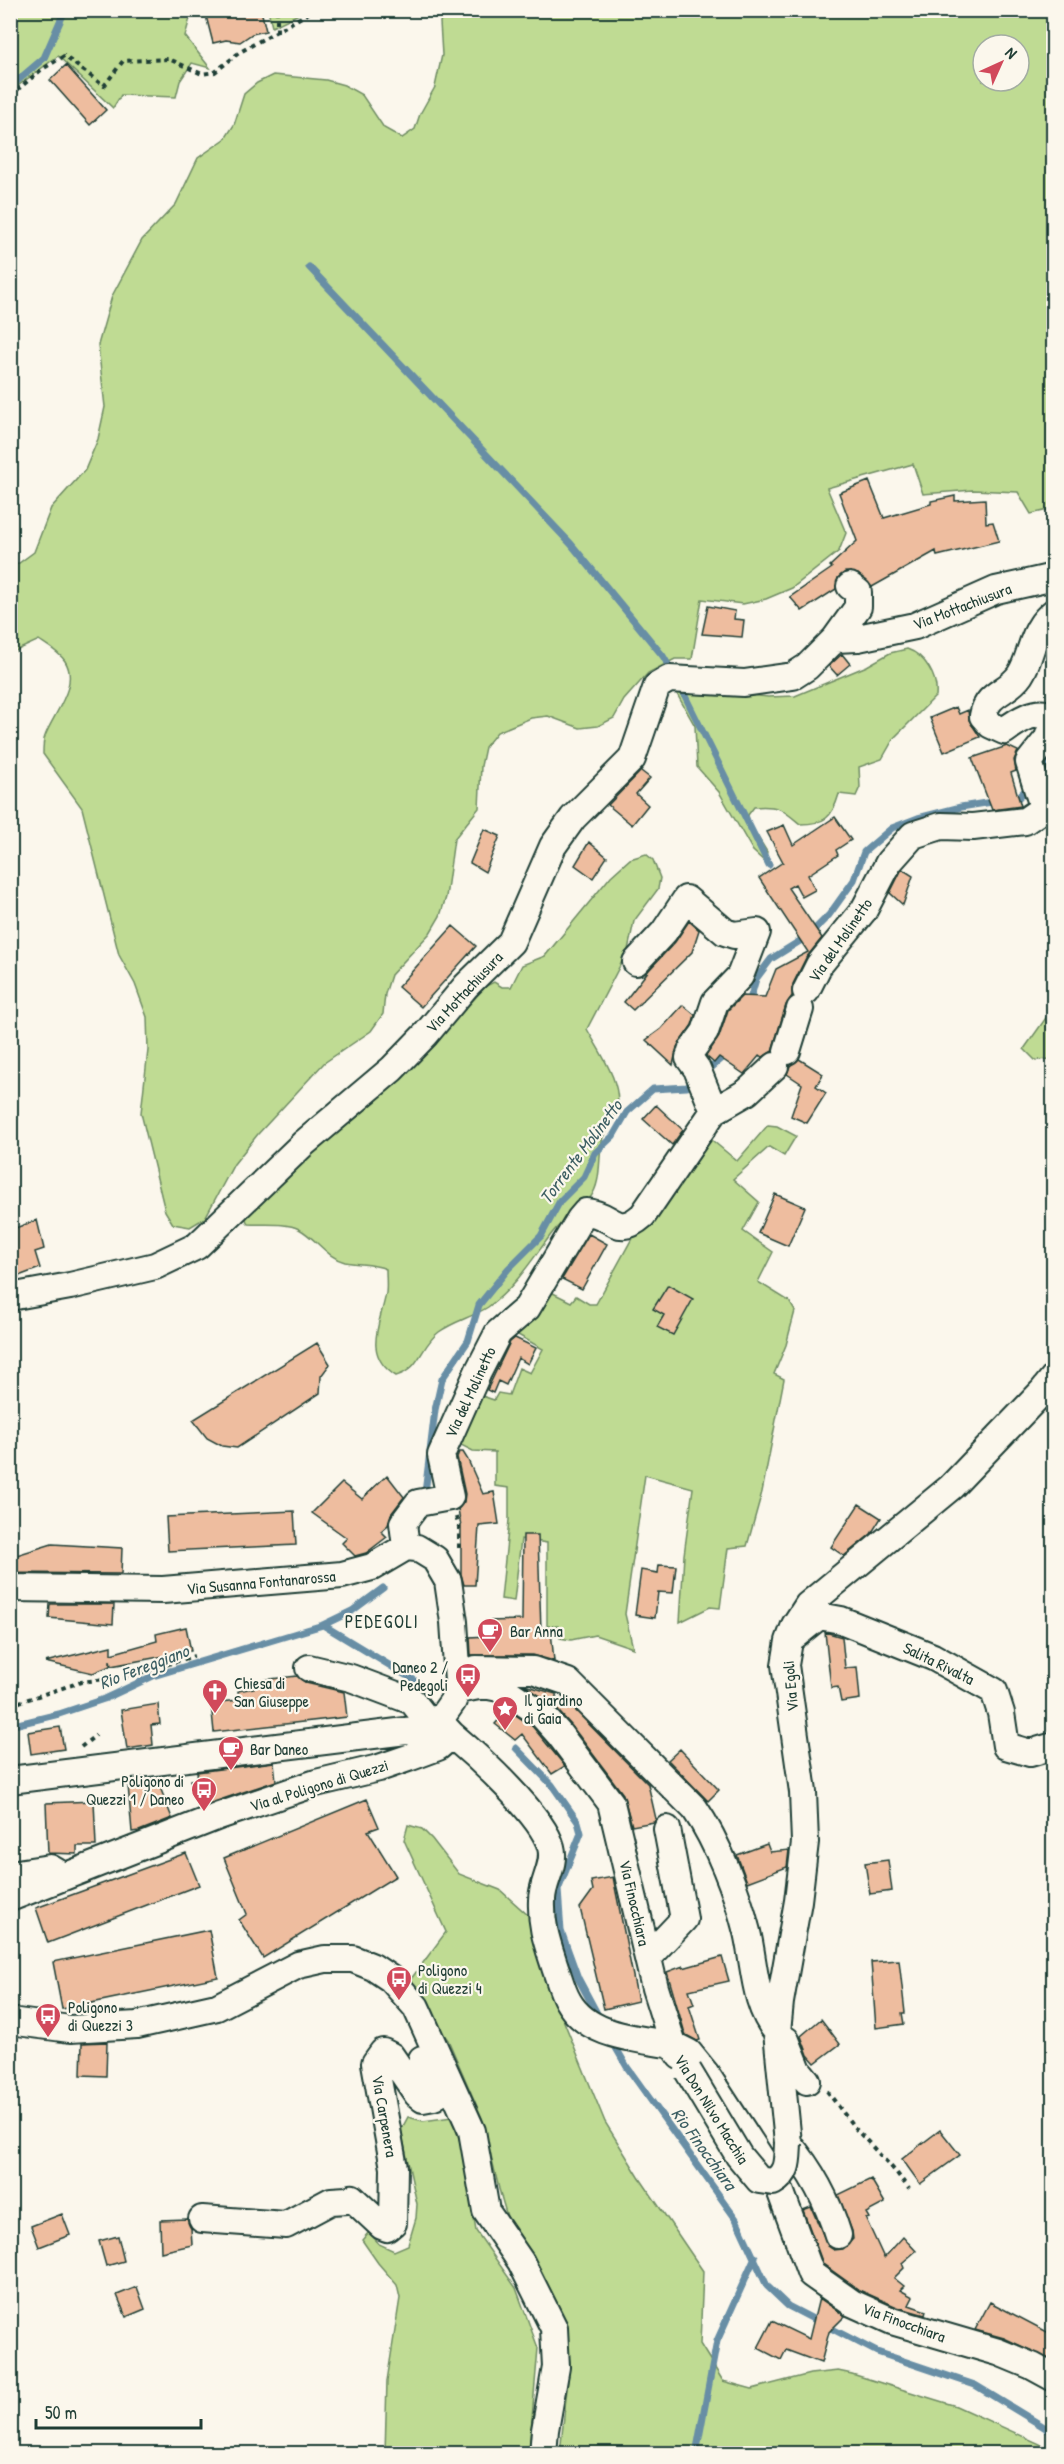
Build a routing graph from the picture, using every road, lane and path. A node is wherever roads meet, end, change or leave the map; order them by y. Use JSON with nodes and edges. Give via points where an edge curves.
{"nodes":[{"id":1,"x":277,"y":10,"type":"edge"},
{"id":2,"x":314,"y":10,"type":"edge"},
{"id":3,"x":277,"y":32,"type":"junction"},
{"id":4,"x":10,"y":96,"type":"edge"},
{"id":5,"x":1053,"y":577,"type":"edge"},
{"id":6,"x":850,"y":585,"type":"dead end"},
{"id":7,"x":1053,"y":612,"type":"edge"},
{"id":8,"x":835,"y":639,"type":"junction"},
{"id":9,"x":1049,"y":805,"type":"edge"},
{"id":10,"x":636,"y":962,"type":"dead end"},
{"id":11,"x":711,"y":1101,"type":"junction"},
{"id":12,"x":10,"y":1297,"type":"edge"},
{"id":13,"x":1053,"y":1377,"type":"edge"},
{"id":14,"x":406,"y":1547,"type":"junction"},
{"id":15,"x":10,"y":1588,"type":"edge"},
{"id":16,"x":789,"y":1641,"type":"junction"},
{"id":17,"x":194,"y":1656,"type":"dead end"},
{"id":18,"x":309,"y":1668,"type":"dead end"},
{"id":19,"x":499,"y":1689,"type":"junction"},
{"id":20,"x":458,"y":1690,"type":"junction"},
{"id":21,"x":10,"y":1705,"type":"edge"},
{"id":22,"x":440,"y":1727,"type":"junction"},
{"id":23,"x":1053,"y":1746,"type":"edge"},
{"id":24,"x":10,"y":1780,"type":"edge"},
{"id":25,"x":667,"y":1829,"type":"dead end"},
{"id":26,"x":10,"y":1874,"type":"edge"},
{"id":27,"x":65,"y":1877,"type":"junction"},
{"id":28,"x":10,"y":1898,"type":"edge"},
{"id":29,"x":648,"y":1957,"type":"junction"},
{"id":30,"x":416,"y":2007,"type":"junction"},
{"id":31,"x":10,"y":2021,"type":"edge"},
{"id":32,"x":778,"y":2028,"type":"junction"},
{"id":33,"x":665,"y":2043,"type":"junction"},
{"id":34,"x":815,"y":2083,"type":"joint"},
{"id":35,"x":788,"y":2142,"type":"junction"},
{"id":36,"x":909,"y":2189,"type":"dead end"},
{"id":37,"x":202,"y":2219,"type":"dead end"},
{"id":38,"x":838,"y":2235,"type":"dead end"},
{"id":39,"x":1053,"y":2378,"type":"edge"},
{"id":40,"x":543,"y":2454,"type":"edge"}],
"edges":[{"from":1,"to":3,"type":"path"},
{"from":2,"to":3,"type":"path"},
{"from":3,"to":4,"type":"path","via":[[240,52],[215,72],[202,74],[169,59],[123,61],[104,86],[64,56]]},
{"from":5,"to":8,"type":"street","name":"Via Mottachiusura","via":[[996,590],[915,626]]},
{"from":6,"to":8,"type":"street","name":"Via Mottachiusura","via":[[858,592],[858,607]]},
{"from":7,"to":9,"type":"street","via":[[1040,627],[1021,673],[1011,686],[990,698],[983,716],[1004,731],[1040,713],[1051,716],[1048,738],[1029,762]]},
{"from":8,"to":12,"type":"street","name":"Via Mottachiusura","via":[[793,676],[744,683],[669,679],[657,686],[632,759],[573,818],[553,846],[511,942],[392,1069],[303,1144],[197,1246],[155,1266]]},
{"from":9,"to":11,"type":"street","name":"Via del Molinetto","via":[[1025,821],[941,826],[913,835],[889,862],[864,910],[819,965],[781,1059],[747,1092]]},
{"from":10,"to":11,"type":"street","via":[[664,932],[686,899],[725,932],[757,932],[740,976],[715,1002],[705,1032],[689,1058]]},
{"from":11,"to":14,"type":"street","name":"Via del Molinetto","via":[[643,1215],[626,1227],[586,1212],[527,1308],[498,1333],[441,1455],[450,1497],[418,1503],[403,1523]]},
{"from":13,"to":16,"type":"street","name":"Via Egoli","via":[[951,1487],[808,1605]]},
{"from":14,"to":15,"type":"street","name":"Via Susanna Fontanarossa","via":[[372,1567],[342,1575],[163,1590]]},
{"from":14,"to":20,"type":"street","via":[[423,1551],[440,1564],[448,1581]]},
{"from":16,"to":23,"type":"street","name":"Salita Rivalta","via":[[819,1616],[841,1620],[933,1657],[994,1691],[1006,1746],[1030,1753]]},
{"from":16,"to":32,"type":"street","name":"Via Egoli","via":[[785,1665],[803,1791],[805,1842]]},
{"from":17,"to":21,"type":"path","via":[[130,1676],[81,1682]]},
{"from":18,"to":22,"type":"street","name":"Via Don Nilvo Macchia","via":[[351,1678],[412,1701]]},
{"from":19,"to":20,"type":"street","name":"Via Finocchiara","via":[[484,1685]]},
{"from":19,"to":29,"type":"street","name":"Via Finocchiara","via":[[542,1716],[560,1734],[611,1803]]},
{"from":19,"to":32,"type":"street","name":"Via Egoli","via":[[477,1669],[533,1670],[568,1682],[695,1809],[707,1828],[740,1909],[761,2008],[768,2022]]},
{"from":20,"to":22,"type":"street"},
{"from":22,"to":24,"type":"street"},
{"from":22,"to":27,"type":"street","name":"Via al Poligono di Quezzi","via":[[438,1747],[240,1809]]},
{"from":22,"to":33,"type":"street","name":"Via Don Nilvo Macchia","via":[[507,1788],[544,1830],[553,1858],[542,1897],[542,1927],[567,2000],[596,2029]]},
{"from":25,"to":29,"type":"street","via":[[684,1919]]},
{"from":26,"to":27,"type":"street","via":[[50,1868]]},
{"from":27,"to":28,"type":"street","name":"Via al Poligono di Quezzi"},
{"from":29,"to":33,"type":"street","name":"Via Finocchiara"},
{"from":30,"to":31,"type":"street","via":[[391,1979],[373,1967],[353,1959],[325,1959],[298,1965],[217,2007],[137,2025],[70,2029]]},
{"from":30,"to":37,"type":"street","name":"Via Carpenera","via":[[407,2020],[435,2090],[434,2097],[423,2099],[417,2094],[391,2056],[383,2052],[375,2063],[394,2168],[393,2223],[387,2228],[382,2226],[352,2198],[331,2201],[286,2225]]},
{"from":30,"to":40,"type":"street","via":[[472,2131],[486,2211],[520,2262],[554,2328],[556,2367]]},
{"from":32,"to":34,"type":"street","via":[[798,2070]]},
{"from":32,"to":35,"type":"street","name":"Via Egoli"},
{"from":33,"to":35,"type":"street","name":"Via Don Nilvo Macchia","bridge":true,"via":[[688,2071],[759,2180],[773,2182],[783,2174]]},
{"from":33,"to":39,"type":"street","name":"Via Finocchiara","via":[[689,2053],[706,2074],[774,2180],[811,2274],[852,2303],[892,2321],[998,2352]]},
{"from":34,"to":36,"type":"path"},
{"from":35,"to":38,"type":"street","via":[[825,2200]]}]}
